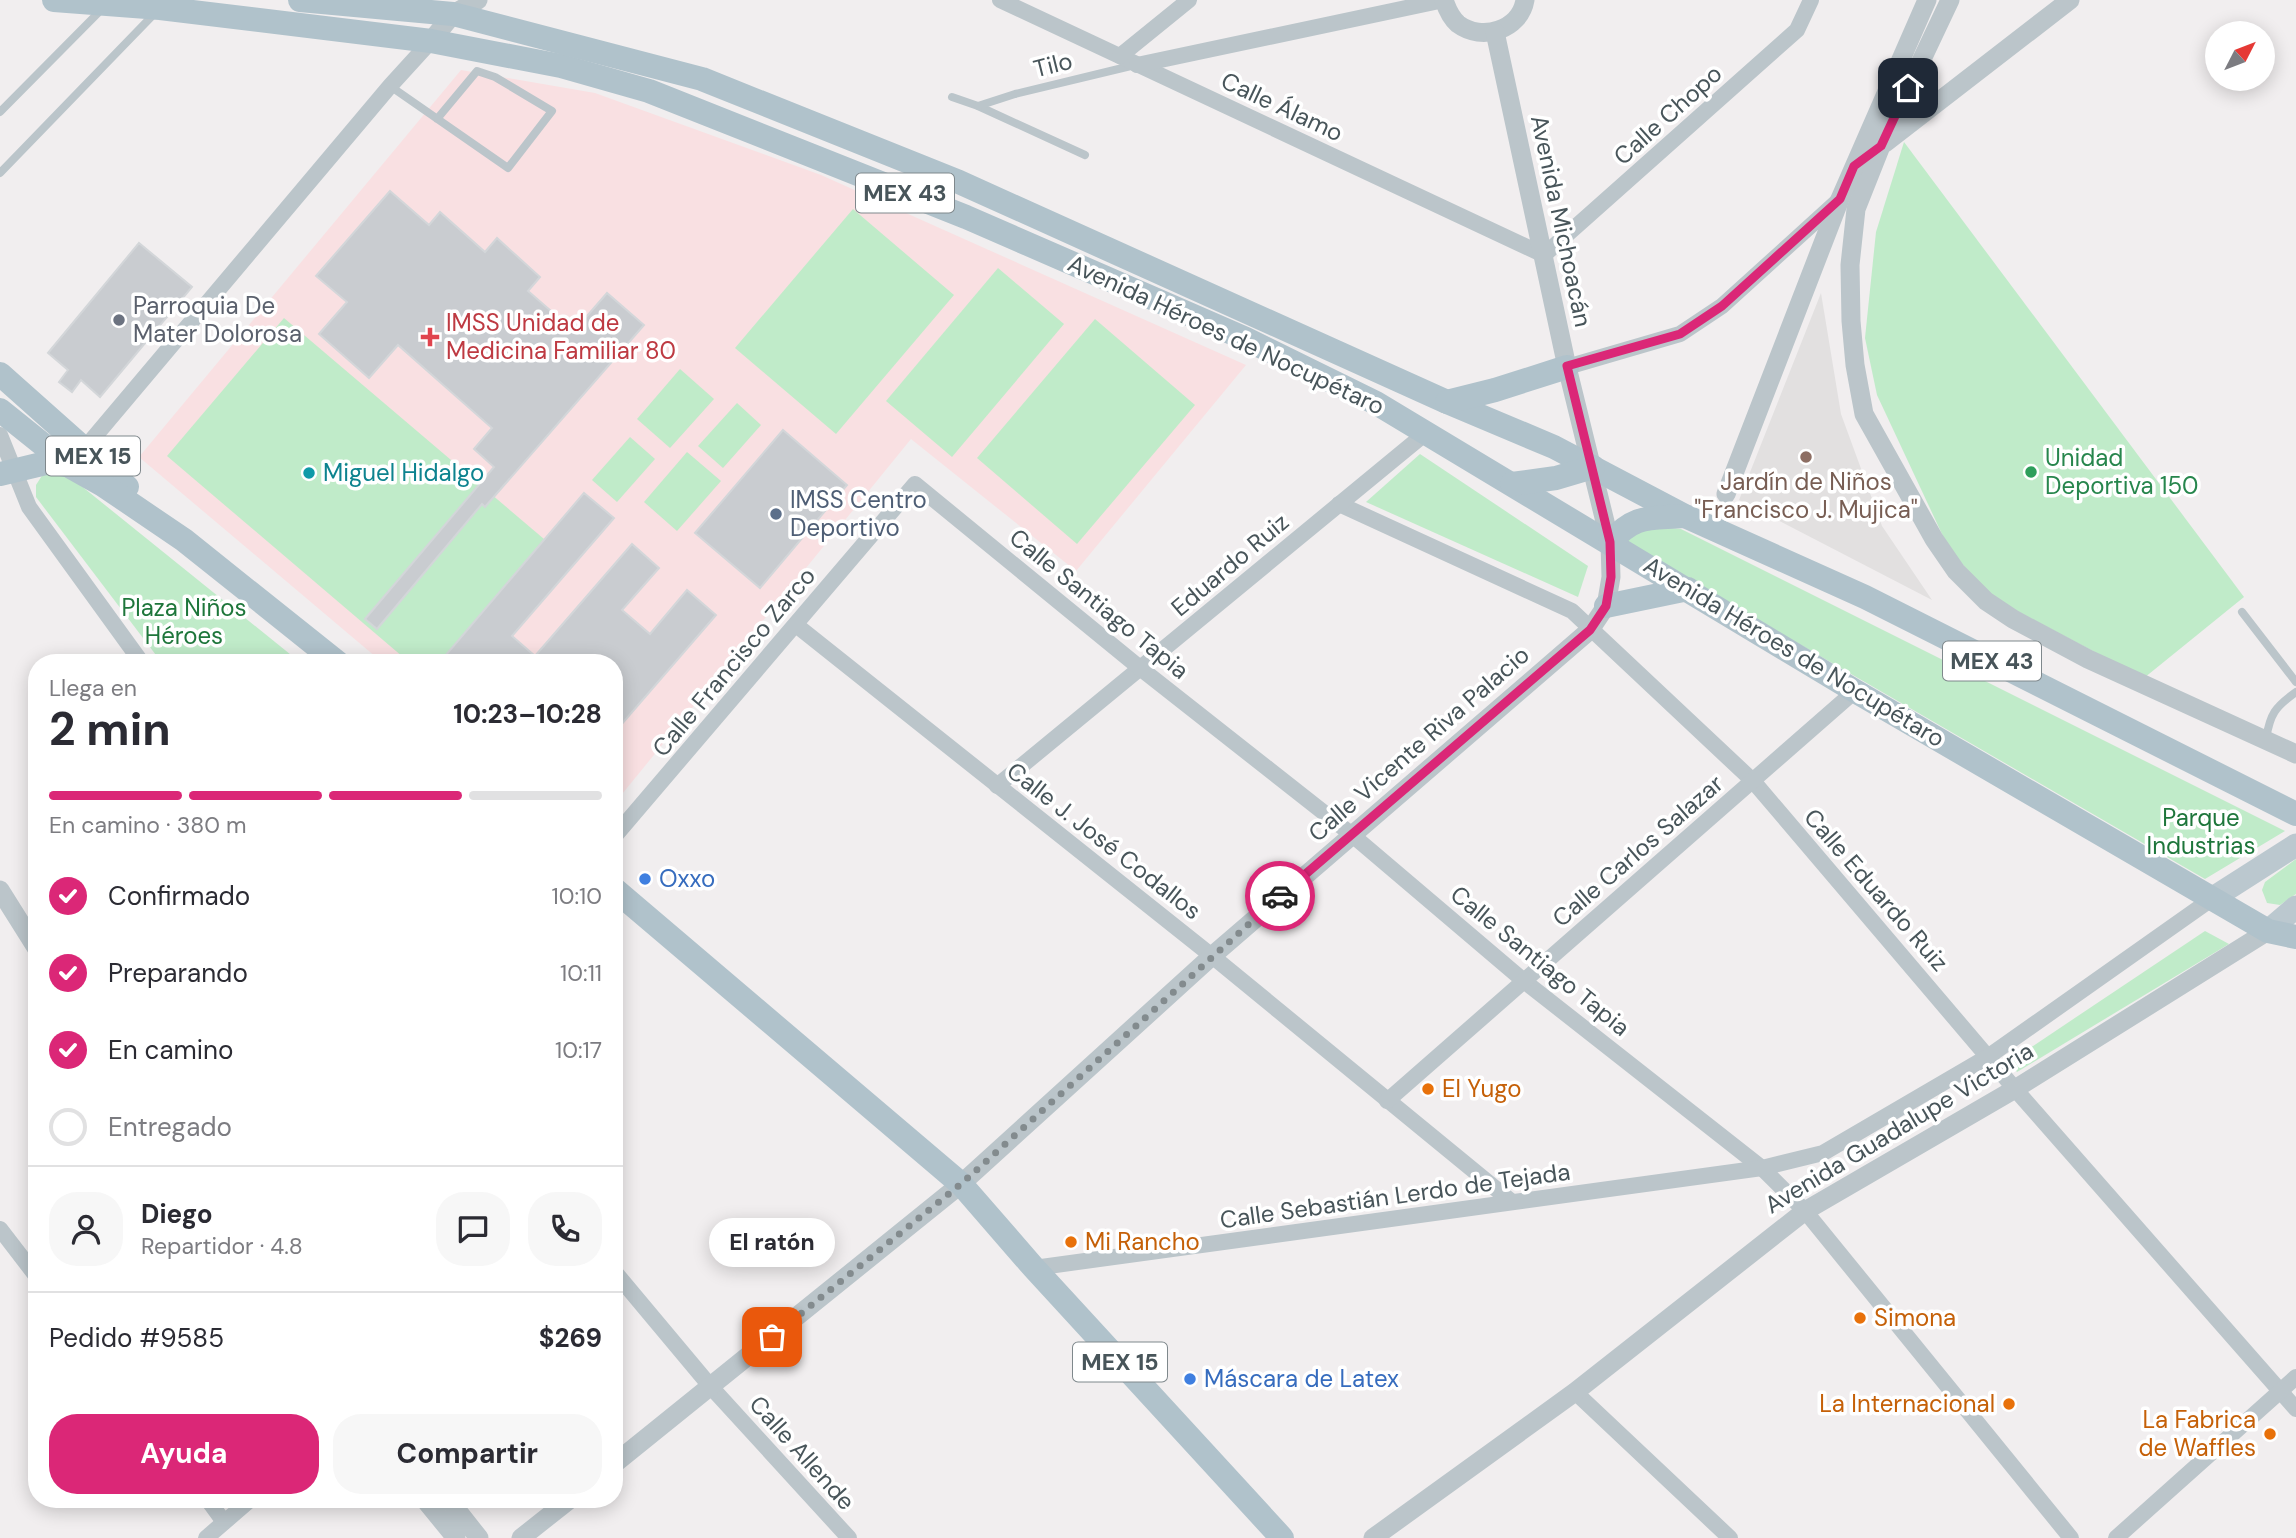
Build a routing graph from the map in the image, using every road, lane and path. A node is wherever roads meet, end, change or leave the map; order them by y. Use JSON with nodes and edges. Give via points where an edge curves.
{"nodes":[{"id":1,"x":54,"y":0,"type":"edge"},
{"id":2,"x":300,"y":0,"type":"edge"},
{"id":3,"x":478,"y":0,"type":"edge"},
{"id":4,"x":1000,"y":0,"type":"edge"},
{"id":5,"x":1189,"y":0,"type":"edge"},
{"id":6,"x":1444,"y":0,"type":"edge"},
{"id":7,"x":1525,"y":0,"type":"edge"},
{"id":8,"x":1811,"y":0,"type":"edge"},
{"id":9,"x":1927,"y":0,"type":"edge"},
{"id":10,"x":1950,"y":0,"type":"edge"},
{"id":11,"x":2070,"y":0,"type":"edge"},
{"id":12,"x":107,"y":4,"type":"junction"},
{"id":13,"x":160,"y":8,"type":"junction"},
{"id":14,"x":453,"y":14,"type":"junction"},
{"id":15,"x":1495,"y":32,"type":"junction"},
{"id":16,"x":431,"y":41,"type":"junction"},
{"id":17,"x":1120,"y":56,"type":"junction"},
{"id":18,"x":1137,"y":65,"type":"junction"},
{"id":19,"x":390,"y":86,"type":"junction"},
{"id":20,"x":952,"y":97,"type":"dead end"},
{"id":21,"x":978,"y":106,"type":"junction"},
{"id":22,"x":0,"y":112,"type":"edge"},
{"id":23,"x":437,"y":118,"type":"junction"},
{"id":24,"x":1881,"y":146,"type":"junction"},
{"id":25,"x":1085,"y":155,"type":"dead end"},
{"id":26,"x":1854,"y":166,"type":"junction"},
{"id":27,"x":0,"y":173,"type":"edge"},
{"id":28,"x":1840,"y":199,"type":"junction"},
{"id":29,"x":1544,"y":256,"type":"junction"},
{"id":30,"x":1567,"y":366,"type":"junction"},
{"id":31,"x":0,"y":374,"type":"edge"},
{"id":32,"x":1447,"y":402,"type":"junction"},
{"id":33,"x":0,"y":411,"type":"edge"},
{"id":34,"x":1427,"y":432,"type":"junction"},
{"id":35,"x":0,"y":435,"type":"edge"},
{"id":36,"x":78,"y":457,"type":"junction"},
{"id":37,"x":1593,"y":467,"type":"junction"},
{"id":38,"x":7,"y":472,"type":"edge"},
{"id":39,"x":915,"y":484,"type":"joint"},
{"id":40,"x":1512,"y":484,"type":"junction"},
{"id":41,"x":1726,"y":494,"type":"dead end"},
{"id":42,"x":1339,"y":504,"type":"junction"},
{"id":43,"x":1685,"y":516,"type":"junction"},
{"id":44,"x":1610,"y":542,"type":"junction"},
{"id":45,"x":1688,"y":589,"type":"junction"},
{"id":46,"x":1606,"y":606,"type":"junction"},
{"id":47,"x":2242,"y":612,"type":"dead end"},
{"id":48,"x":796,"y":625,"type":"junction"},
{"id":49,"x":1590,"y":630,"type":"junction"},
{"id":50,"x":135,"y":654,"type":"edge"},
{"id":51,"x":327,"y":654,"type":"edge"},
{"id":52,"x":1140,"y":668,"type":"junction"},
{"id":53,"x":2296,"y":682,"type":"edge"},
{"id":54,"x":1855,"y":691,"type":"junction"},
{"id":55,"x":2296,"y":692,"type":"edge"},
{"id":56,"x":2266,"y":739,"type":"junction"},
{"id":57,"x":2296,"y":754,"type":"edge"},
{"id":58,"x":1753,"y":781,"type":"junction"},
{"id":59,"x":997,"y":786,"type":"junction"},
{"id":60,"x":2296,"y":814,"type":"edge"},
{"id":61,"x":623,"y":827,"type":"edge"},
{"id":62,"x":1351,"y":834,"type":"junction"},
{"id":63,"x":2296,"y":845,"type":"edge"},
{"id":64,"x":0,"y":890,"type":"edge"},
{"id":65,"x":623,"y":897,"type":"edge"},
{"id":66,"x":2213,"y":898,"type":"junction"},
{"id":67,"x":2296,"y":907,"type":"edge"},
{"id":68,"x":28,"y":930,"type":"edge"},
{"id":69,"x":2268,"y":931,"type":"junction"},
{"id":70,"x":2296,"y":937,"type":"edge"},
{"id":71,"x":1212,"y":956,"type":"junction"},
{"id":72,"x":1524,"y":981,"type":"junction"},
{"id":73,"x":1990,"y":1056,"type":"junction"},
{"id":74,"x":2015,"y":1088,"type":"junction"},
{"id":75,"x":1387,"y":1101,"type":"junction"},
{"id":76,"x":1762,"y":1168,"type":"junction"},
{"id":77,"x":961,"y":1184,"type":"junction"},
{"id":78,"x":1512,"y":1202,"type":"junction"},
{"id":79,"x":1805,"y":1211,"type":"junction"},
{"id":80,"x":0,"y":1229,"type":"edge"},
{"id":81,"x":28,"y":1265,"type":"edge"},
{"id":82,"x":1034,"y":1268,"type":"junction"},
{"id":83,"x":623,"y":1282,"type":"edge"},
{"id":84,"x":2296,"y":1377,"type":"edge"},
{"id":85,"x":711,"y":1387,"type":"junction"},
{"id":86,"x":2280,"y":1391,"type":"junction"},
{"id":87,"x":1575,"y":1392,"type":"junction"},
{"id":88,"x":2296,"y":1409,"type":"edge"},
{"id":89,"x":623,"y":1457,"type":"edge"},
{"id":90,"x":214,"y":1508,"type":"edge"},
{"id":91,"x":241,"y":1508,"type":"edge"},
{"id":92,"x":432,"y":1508,"type":"edge"},
{"id":93,"x":455,"y":1508,"type":"edge"},
{"id":94,"x":559,"y":1508,"type":"edge"},
{"id":95,"x":225,"y":1522,"type":"junction"},
{"id":96,"x":206,"y":1538,"type":"edge"},
{"id":97,"x":456,"y":1538,"type":"edge"},
{"id":98,"x":479,"y":1538,"type":"edge"},
{"id":99,"x":521,"y":1538,"type":"edge"},
{"id":100,"x":849,"y":1538,"type":"edge"},
{"id":101,"x":1282,"y":1538,"type":"edge"},
{"id":102,"x":1373,"y":1538,"type":"edge"},
{"id":103,"x":1730,"y":1538,"type":"edge"},
{"id":104,"x":2071,"y":1538,"type":"edge"},
{"id":105,"x":2116,"y":1538,"type":"edge"}],
"edges":[{"from":1,"to":12,"type":"main road","name":"Avenida Héroes de Nocupétaro","number":"MEX 43"},
{"from":2,"to":14,"type":"main road","name":"Avenida Héroes de Nocupétaro","number":"MEX 43"},
{"from":3,"to":14,"type":"street"},
{"from":4,"to":17,"type":"street","name":"Calle Álamo"},
{"from":5,"to":17,"type":"street"},
{"from":6,"to":15,"type":"street","via":[[1457,23],[1469,30]]},
{"from":6,"to":18,"type":"street"},
{"from":7,"to":15,"type":"street","via":[[1517,18]]},
{"from":8,"to":29,"type":"street","name":"Calle Chopo","via":[[1797,30]]},
{"from":9,"to":26,"type":"street"},
{"from":10,"to":24,"type":"street"},
{"from":11,"to":24,"type":"street"},
{"from":12,"to":13,"type":"main road","name":"Avenida Héroes de Nocupétaro","number":"MEX 43"},
{"from":12,"to":22,"type":"lane"},
{"from":13,"to":16,"type":"main road","name":"Avenida Héroes de Nocupétaro","number":"MEX 43"},
{"from":13,"to":27,"type":"lane"},
{"from":14,"to":16,"type":"street"},
{"from":14,"to":32,"type":"main road","name":"Avenida Héroes de Nocupétaro","number":"MEX 43","via":[[702,79],[959,182]]},
{"from":15,"to":29,"type":"street","name":"Avenida Michoacán"},
{"from":16,"to":19,"type":"street"},
{"from":16,"to":34,"type":"main road","name":"Avenida Héroes de Nocupétaro","number":"MEX 43","via":[[561,66],[649,91],[966,217],[1246,339]]},
{"from":17,"to":18,"type":"street","name":"Calle Álamo"},
{"from":18,"to":21,"type":"lane","name":"Tilo"},
{"from":18,"to":29,"type":"street","name":"Calle Álamo"},
{"from":19,"to":23,"type":"lane"},
{"from":19,"to":36,"type":"street"},
{"from":20,"to":21,"type":"lane"},
{"from":21,"to":25,"type":"lane"},
{"from":23,"to":23,"type":"lane","via":[[508,169],[552,110],[477,71]]},
{"from":24,"to":26,"type":"street"},
{"from":24,"to":56,"type":"street","via":[[1856,209],[1850,265],[1855,365],[1864,414],[1934,539],[1956,571],[1986,601],[2013,619],[2088,659]]},
{"from":26,"to":28,"type":"street"},
{"from":28,"to":30,"type":"street","via":[[1722,306],[1680,334]]},
{"from":28,"to":41,"type":"street"},
{"from":29,"to":30,"type":"street","name":"Avenida Michoacán"},
{"from":30,"to":32,"type":"main road"},
{"from":30,"to":37,"type":"street","name":"Avenida Michoacán"},
{"from":31,"to":36,"type":"main road","number":"MEX 15"},
{"from":32,"to":37,"type":"main road","name":"Avenida Héroes de Nocupétaro","number":"MEX 43"},
{"from":33,"to":36,"type":"main road","number":"MEX 15"},
{"from":34,"to":40,"type":"main road","name":"Avenida Héroes de Nocupétaro","number":"MEX 43"},
{"from":34,"to":42,"type":"street","name":"Eduardo Ruiz"},
{"from":35,"to":38,"type":"street"},
{"from":36,"to":38,"type":"main road"},
{"from":36,"to":51,"type":"main road","number":"MEX 15","via":[[103,485],[184,540]]},
{"from":37,"to":40,"type":"main road"},
{"from":37,"to":43,"type":"main road","name":"Avenida Héroes de Nocupétaro","number":"MEX 43"},
{"from":37,"to":44,"type":"street","name":"Avenida Michoacán"},
{"from":38,"to":50,"type":"street"},
{"from":39,"to":48,"type":"street","name":"Calle Francisco Zarco"},
{"from":39,"to":52,"type":"street","name":"Calle Santiago Tapia"},
{"from":40,"to":44,"type":"main road","name":"Avenida Héroes de Nocupétaro","number":"MEX 43"},
{"from":42,"to":49,"type":"street","name":"Calle Eduardo Ruiz","via":[[1572,611]]},
{"from":42,"to":52,"type":"street","name":"Eduardo Ruiz"},
{"from":43,"to":44,"type":"main road","via":[[1637,520],[1624,526]]},
{"from":43,"to":60,"type":"main road","name":"Avenida Héroes de Nocupétaro","number":"MEX 43","via":[[1865,597]]},
{"from":44,"to":45,"type":"main road","name":"Avenida Héroes de Nocupétaro","number":"MEX 43"},
{"from":44,"to":46,"type":"street","name":"Calle Vicente Riva Palacio"},
{"from":45,"to":46,"type":"main road"},
{"from":45,"to":54,"type":"main road","name":"Avenida Héroes de Nocupétaro","number":"MEX 43"},
{"from":46,"to":49,"type":"street","name":"Calle Vicente Riva Palacio"},
{"from":47,"to":53,"type":"lane"},
{"from":48,"to":59,"type":"street","name":"Calle J. José Codallos"},
{"from":48,"to":61,"type":"street","name":"Calle Francisco Zarco"},
{"from":49,"to":58,"type":"street","name":"Calle Eduardo Ruiz"},
{"from":49,"to":62,"type":"street","name":"Calle Vicente Riva Palacio"},
{"from":52,"to":59,"type":"street","name":"Eduardo Ruiz"},
{"from":52,"to":62,"type":"street","name":"Calle Santiago Tapia"},
{"from":54,"to":58,"type":"street","name":"Calle Carlos Salazar"},
{"from":54,"to":66,"type":"main road","name":"Avenida Héroes de Nocupétaro","number":"MEX 43"},
{"from":55,"to":56,"type":"lane","via":[[2271,715]]},
{"from":56,"to":57,"type":"street"},
{"from":58,"to":72,"type":"street","name":"Calle Carlos Salazar"},
{"from":58,"to":73,"type":"street","name":"Calle Eduardo Ruiz"},
{"from":59,"to":71,"type":"street","name":"Calle J. José Codallos"},
{"from":62,"to":71,"type":"street","name":"Calle Vicente Riva Palacio"},
{"from":62,"to":72,"type":"street","name":"Calle Santiago Tapia"},
{"from":63,"to":66,"type":"main road","name":"Avenida Guadalupe Victoria"},
{"from":64,"to":68,"type":"street"},
{"from":65,"to":77,"type":"main road","number":"MEX 15"},
{"from":66,"to":69,"type":"main road","name":"Avenida Héroes de Nocupétaro","number":"MEX 43"},
{"from":66,"to":73,"type":"street","name":"Avenida Guadalupe Victoria"},
{"from":67,"to":69,"type":"main road","name":"Avenida Guadalupe Victoria"},
{"from":69,"to":70,"type":"main road","name":"Avenida Héroes de Nocupétaro","number":"MEX 43"},
{"from":69,"to":74,"type":"street","name":"Avenida Guadalupe Victoria"},
{"from":71,"to":75,"type":"street","name":"Calle J. José Codallos"},
{"from":71,"to":77,"type":"street","name":"Calle Vicente Riva Palacio"},
{"from":72,"to":75,"type":"street","name":"Calle Carlos Salazar"},
{"from":72,"to":76,"type":"street","name":"Calle Santiago Tapia"},
{"from":73,"to":74,"type":"street","name":"Calle Eduardo Ruiz"},
{"from":73,"to":76,"type":"street","name":"Avenida Guadalupe Victoria","via":[[1823,1153]]},
{"from":74,"to":79,"type":"street","name":"Avenida Guadalupe Victoria"},
{"from":74,"to":86,"type":"street","name":"Calle Eduardo Ruiz"},
{"from":75,"to":78,"type":"street","name":"Calle J. José Codallos"},
{"from":76,"to":78,"type":"street","name":"Calle Sebastián Lerdo de Tejada"},
{"from":76,"to":79,"type":"street","name":"Calle Santiago Tapia"},
{"from":77,"to":82,"type":"main road","number":"MEX 15"},
{"from":77,"to":85,"type":"street","name":"Calle Vicente Riva Palacio"},
{"from":78,"to":82,"type":"street","name":"Calle Sebastián Lerdo de Tejada"},
{"from":79,"to":87,"type":"street","name":"Avenida Guadalupe Victoria"},
{"from":79,"to":104,"type":"street","name":"Calle Santiago Tapia"},
{"from":80,"to":81,"type":"street"},
{"from":82,"to":101,"type":"main road","number":"MEX 15"},
{"from":83,"to":85,"type":"street","name":"Calle Allende"},
{"from":84,"to":86,"type":"street"},
{"from":85,"to":89,"type":"street","name":"Calle Vicente Riva Palacio"},
{"from":85,"to":100,"type":"street","name":"Calle Allende"},
{"from":86,"to":88,"type":"street","name":"Calle Eduardo Ruiz"},
{"from":86,"to":105,"type":"street"},
{"from":87,"to":102,"type":"street","name":"Avenida Guadalupe Victoria"},
{"from":87,"to":103,"type":"street"},
{"from":90,"to":95,"type":"street"},
{"from":91,"to":95,"type":"street"},
{"from":92,"to":97,"type":"street"},
{"from":93,"to":98,"type":"street"},
{"from":94,"to":99,"type":"street"},
{"from":95,"to":96,"type":"street"}]}
